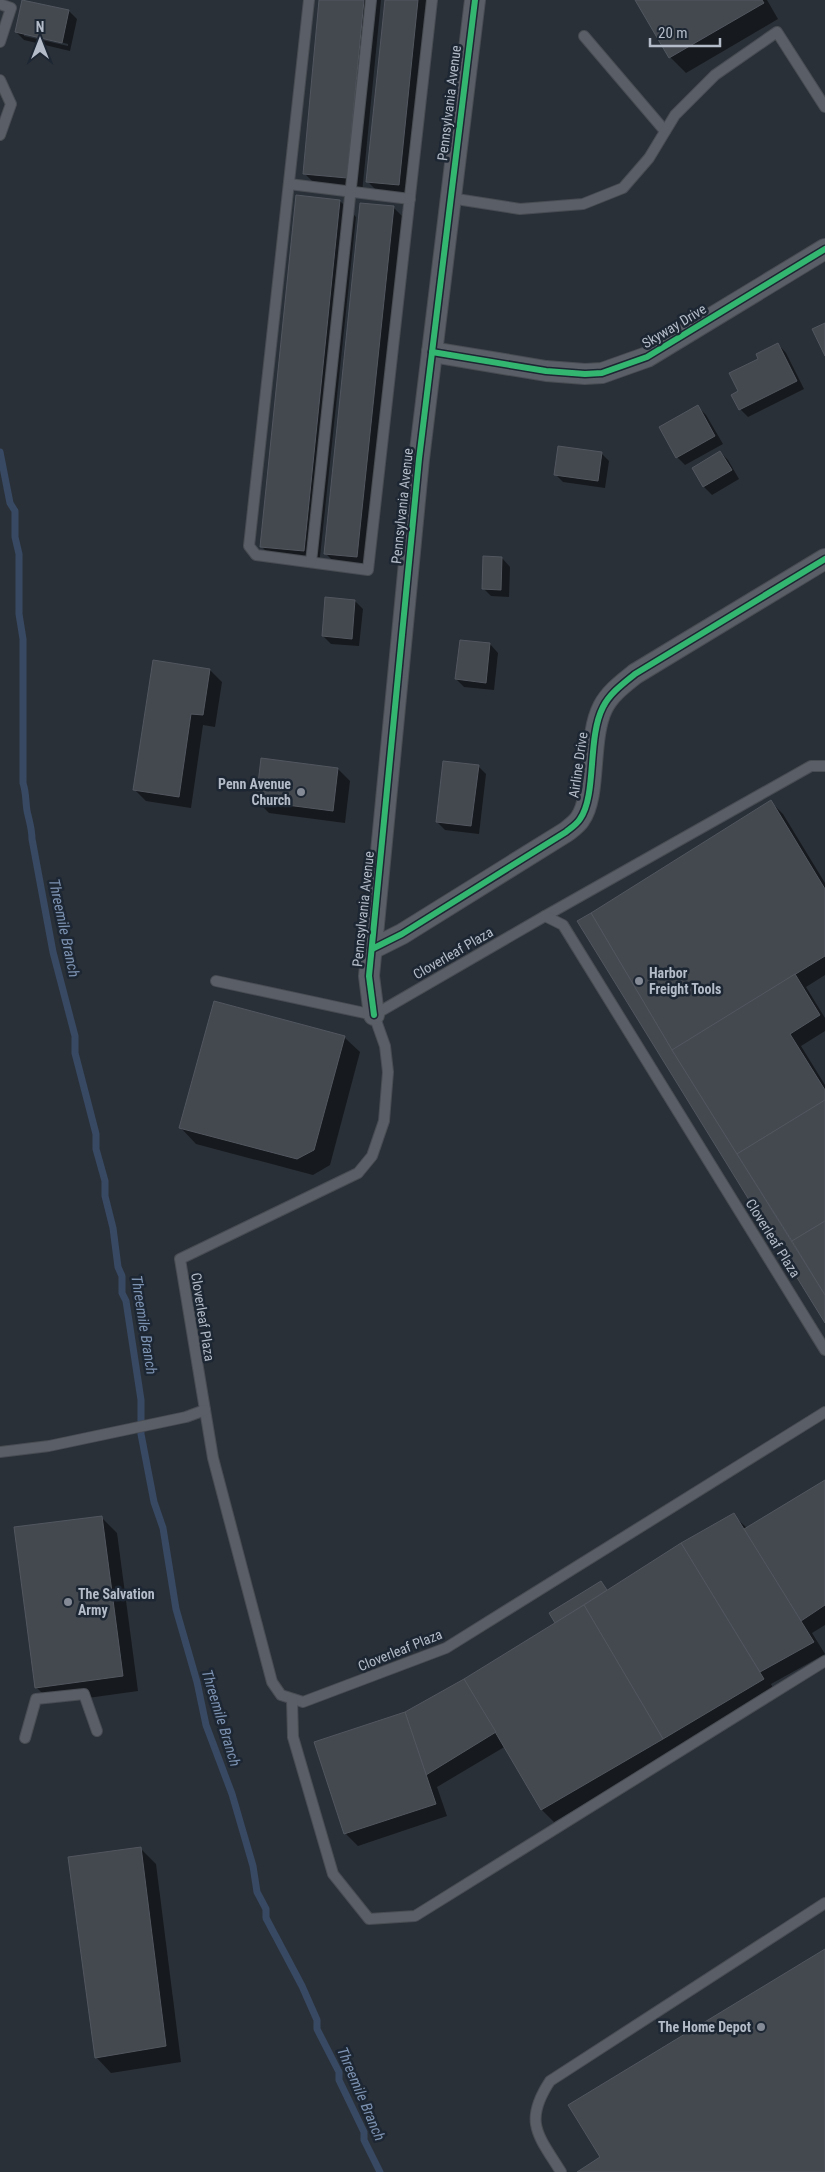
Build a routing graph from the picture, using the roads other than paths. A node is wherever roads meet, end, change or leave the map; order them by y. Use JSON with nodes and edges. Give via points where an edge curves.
{"nodes":[{"id":1,"x":309,"y":0,"type":"edge"},
{"id":2,"x":371,"y":0,"type":"edge"},
{"id":3,"x":432,"y":0,"type":"edge"},
{"id":4,"x":475,"y":0,"type":"edge"},
{"id":5,"x":0,"y":4,"type":"edge"},
{"id":6,"x":584,"y":36,"type":"dead end"},
{"id":7,"x":0,"y":42,"type":"edge"},
{"id":8,"x":0,"y":80,"type":"edge"},
{"id":9,"x":825,"y":107,"type":"edge"},
{"id":10,"x":665,"y":131,"type":"junction"},
{"id":11,"x":0,"y":135,"type":"edge"},
{"id":12,"x":289,"y":184,"type":"junction"},
{"id":13,"x":350,"y":192,"type":"junction"},
{"id":14,"x":450,"y":198,"type":"junction"},
{"id":15,"x":410,"y":199,"type":"junction"},
{"id":16,"x":825,"y":250,"type":"edge"},
{"id":17,"x":432,"y":352,"type":"junction"},
{"id":18,"x":825,"y":559,"type":"edge"},
{"id":19,"x":311,"y":562,"type":"junction"},
{"id":20,"x":825,"y":766,"type":"edge"},
{"id":21,"x":545,"y":916,"type":"junction"},
{"id":22,"x":372,"y":949,"type":"junction"},
{"id":23,"x":216,"y":981,"type":"dead end"},
{"id":24,"x":374,"y":1015,"type":"junction"},
{"id":25,"x":825,"y":1350,"type":"edge"},
{"id":26,"x":205,"y":1410,"type":"junction"},
{"id":27,"x":825,"y":1412,"type":"edge"},
{"id":28,"x":0,"y":1452,"type":"edge"},
{"id":29,"x":825,"y":1661,"type":"edge"},
{"id":30,"x":292,"y":1699,"type":"junction"},
{"id":31,"x":97,"y":1731,"type":"dead end"},
{"id":32,"x":25,"y":1738,"type":"dead end"},
{"id":33,"x":825,"y":1903,"type":"edge"},
{"id":34,"x":560,"y":2172,"type":"edge"}],
"edges":[{"from":1,"to":12,"type":"lane"},
{"from":2,"to":13,"type":"lane"},
{"from":3,"to":15,"type":"lane"},
{"from":4,"to":14,"type":"street","name":"Pennsylvania Avenue"},
{"from":5,"to":7,"type":"lane","via":[[11,8]]},
{"from":6,"to":10,"type":"lane"},
{"from":8,"to":11,"type":"lane","via":[[11,104]]},
{"from":9,"to":10,"type":"lane","via":[[777,32],[714,75],[675,115]]},
{"from":10,"to":14,"type":"lane","via":[[650,158],[623,188],[583,204],[520,208]]},
{"from":12,"to":13,"type":"lane"},
{"from":12,"to":19,"type":"lane","via":[[249,546],[256,555]]},
{"from":13,"to":15,"type":"lane"},
{"from":13,"to":19,"type":"lane"},
{"from":14,"to":17,"type":"street","name":"Pennsylvania Avenue"},
{"from":15,"to":19,"type":"lane","via":[[368,570]]},
{"from":16,"to":17,"type":"street","name":"Skyway Drive","via":[[647,357],[602,373],[546,371]]},
{"from":17,"to":22,"type":"street","name":"Pennsylvania Avenue"},
{"from":18,"to":22,"type":"street","name":"Airline Drive","via":[[635,674],[617,689],[603,706],[595,732],[587,801],[581,819],[566,832],[402,934]]},
{"from":20,"to":21,"type":"lane","via":[[811,766]]},
{"from":21,"to":24,"type":"lane","name":"Cloverleaf Plaza"},
{"from":21,"to":25,"type":"lane","name":"Cloverleaf Plaza","via":[[563,924]]},
{"from":22,"to":24,"type":"street","name":"Pennsylvania Avenue","via":[[369,976]]},
{"from":23,"to":24,"type":"lane"},
{"from":24,"to":26,"type":"lane","name":"Cloverleaf Plaza","via":[[385,1046],[388,1082],[384,1121],[372,1156],[358,1173],[180,1259]]},
{"from":26,"to":28,"type":"lane","via":[[49,1446]]},
{"from":26,"to":30,"type":"lane","name":"Cloverleaf Plaza","via":[[213,1458],[238,1560],[272,1682],[281,1695]]},
{"from":27,"to":30,"type":"lane","name":"Cloverleaf Plaza","via":[[446,1648],[303,1702]]},
{"from":29,"to":30,"type":"lane","via":[[415,1916],[369,1919],[333,1874],[293,1737]]},
{"from":31,"to":32,"type":"lane","via":[[84,1694],[36,1699]]},
{"from":33,"to":34,"type":"lane","via":[[550,2081],[535,2109],[535,2122],[540,2138]]}]}
